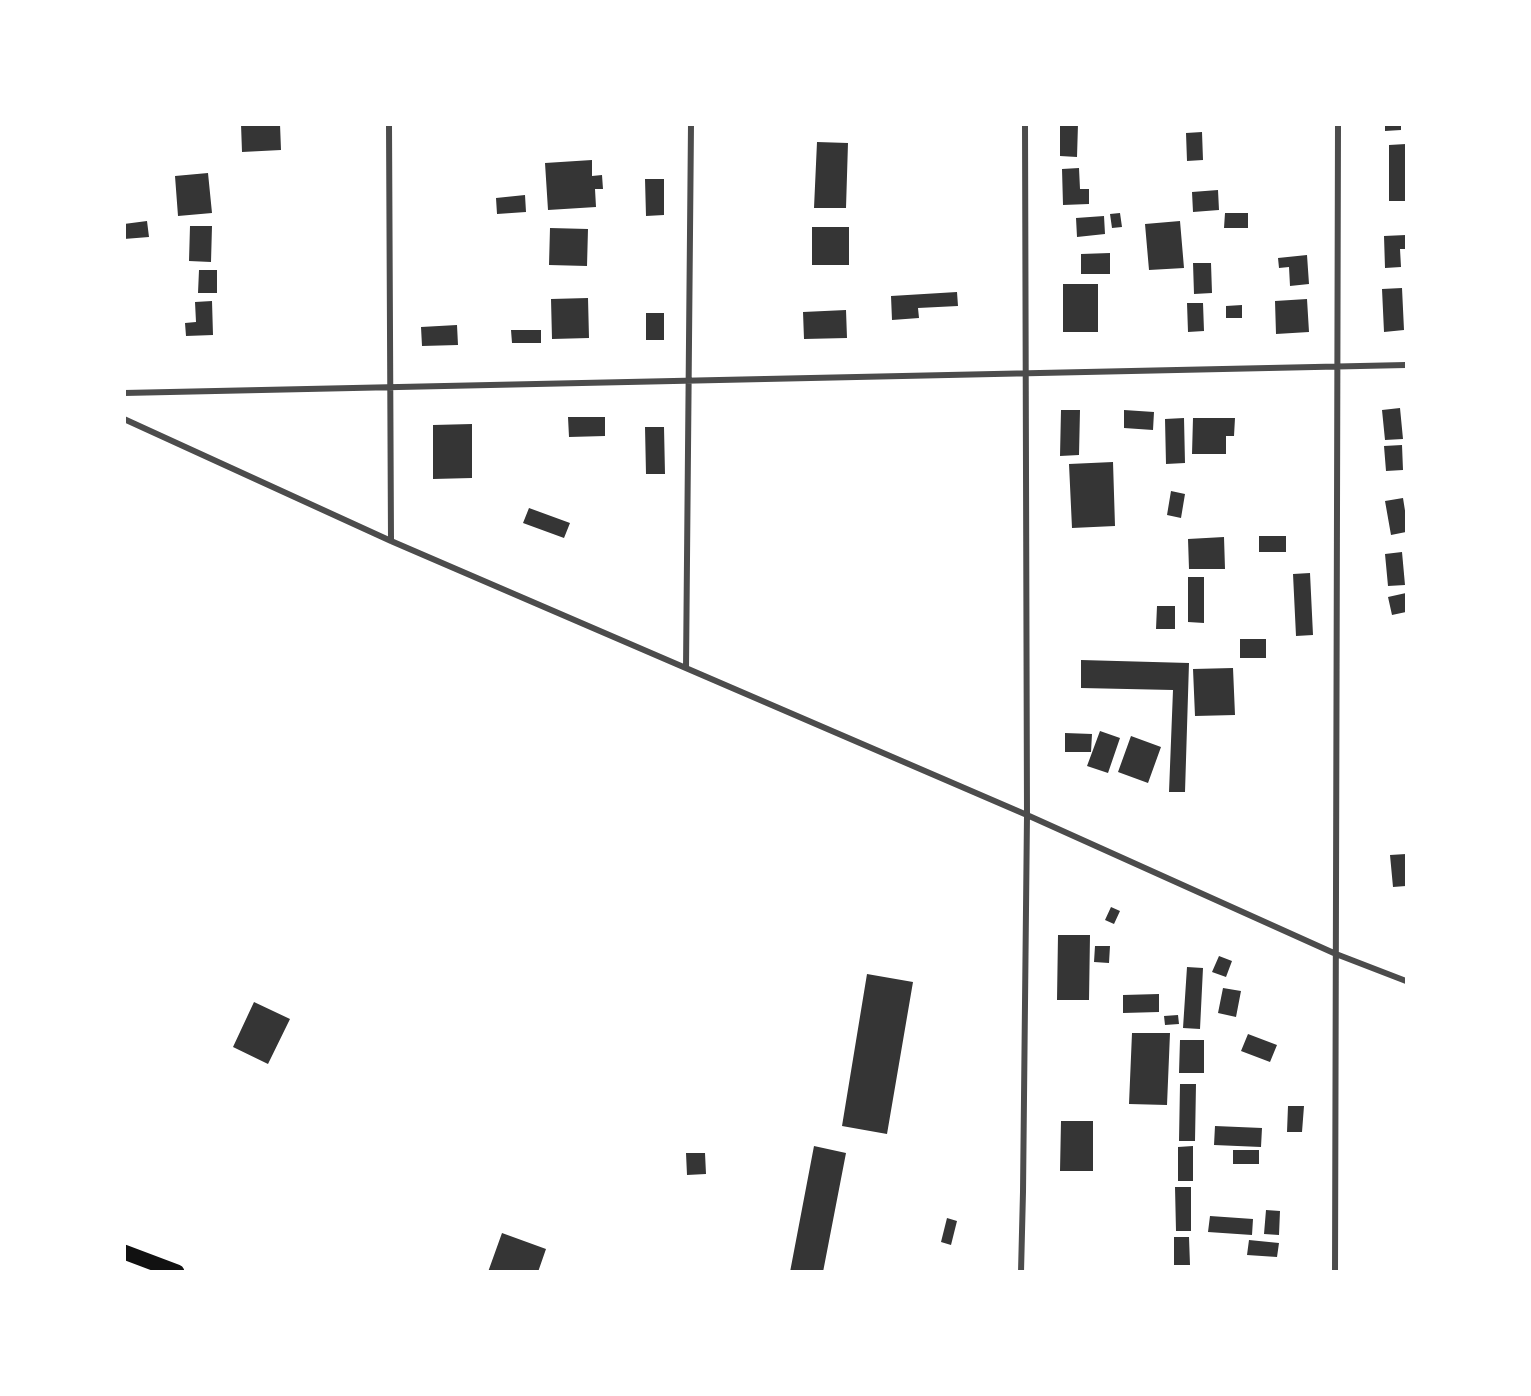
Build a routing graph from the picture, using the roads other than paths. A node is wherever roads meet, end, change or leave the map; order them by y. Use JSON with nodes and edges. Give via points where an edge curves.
{"nodes":[{"id":1,"x":389,"y":124,"type":"edge"},
{"id":2,"x":691,"y":124,"type":"edge"},
{"id":3,"x":1025,"y":124,"type":"edge"},
{"id":4,"x":1338,"y":124,"type":"edge"},
{"id":5,"x":1407,"y":365,"type":"edge"},
{"id":6,"x":1338,"y":367,"type":"junction"},
{"id":7,"x":1026,"y":374,"type":"junction"},
{"id":8,"x":688,"y":381,"type":"junction"},
{"id":9,"x":390,"y":387,"type":"junction"},
{"id":10,"x":124,"y":393,"type":"edge"},
{"id":11,"x":124,"y":419,"type":"edge"},
{"id":12,"x":391,"y":541,"type":"junction"},
{"id":13,"x":686,"y":668,"type":"junction"},
{"id":14,"x":1028,"y":815,"type":"junction"},
{"id":15,"x":1336,"y":954,"type":"junction"},
{"id":16,"x":1407,"y":981,"type":"edge"},
{"id":17,"x":124,"y":1252,"type":"edge"},
{"id":18,"x":177,"y":1272,"type":"edge"},
{"id":19,"x":1021,"y":1272,"type":"edge"},
{"id":20,"x":1335,"y":1272,"type":"edge"}],
"edges":[{"from":1,"to":9,"type":"street"},
{"from":2,"to":8,"type":"street"},
{"from":3,"to":7,"type":"street"},
{"from":4,"to":6,"type":"street"},
{"from":5,"to":6,"type":"street"},
{"from":6,"to":7,"type":"street"},
{"from":6,"to":15,"type":"street"},
{"from":7,"to":8,"type":"street"},
{"from":7,"to":14,"type":"street"},
{"from":8,"to":9,"type":"street"},
{"from":8,"to":13,"type":"street"},
{"from":9,"to":10,"type":"street"},
{"from":9,"to":12,"type":"street"},
{"from":11,"to":12,"type":"street"},
{"from":12,"to":13,"type":"street"},
{"from":13,"to":14,"type":"street"},
{"from":14,"to":15,"type":"street"},
{"from":14,"to":19,"type":"street"},
{"from":15,"to":16,"type":"street"},
{"from":15,"to":20,"type":"street"},
{"from":17,"to":18,"type":"main road"}]}
